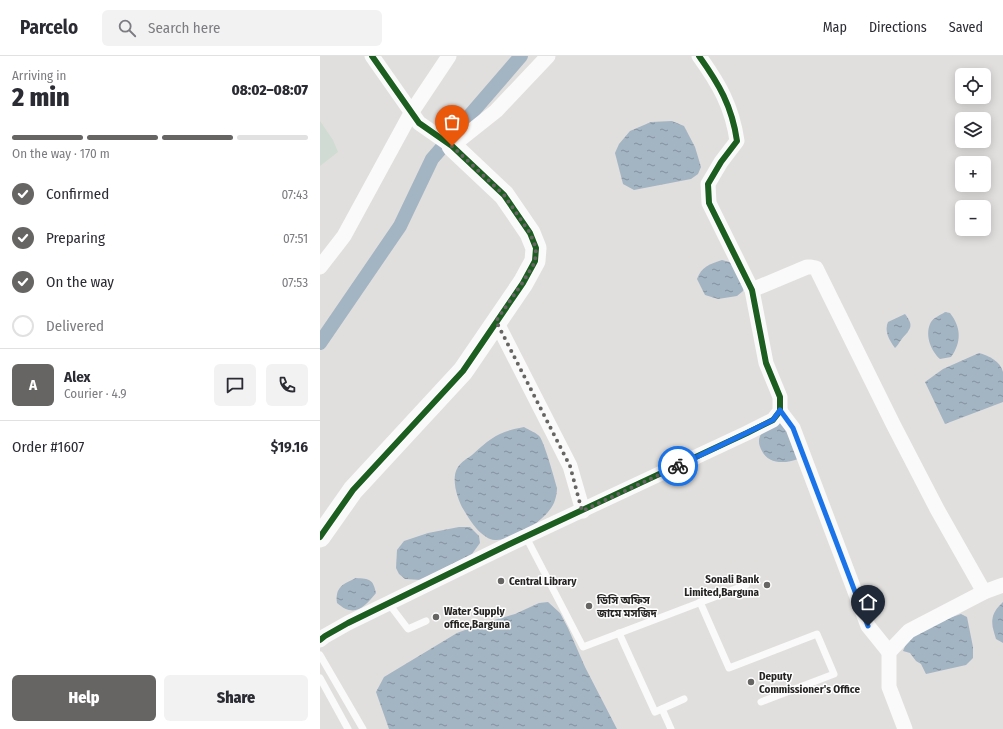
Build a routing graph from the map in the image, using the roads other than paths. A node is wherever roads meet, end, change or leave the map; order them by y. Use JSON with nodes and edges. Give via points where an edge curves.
{"nodes":[{"id":1,"x":372,"y":56,"type":"edge"},
{"id":2,"x":449,"y":56,"type":"edge"},
{"id":3,"x":548,"y":56,"type":"edge"},
{"id":4,"x":699,"y":56,"type":"edge"},
{"id":5,"x":415,"y":118,"type":"junction"},
{"id":6,"x":452,"y":146,"type":"junction"},
{"id":7,"x":320,"y":267,"type":"edge"},
{"id":8,"x":752,"y":290,"type":"junction"},
{"id":9,"x":496,"y":321,"type":"junction"},
{"id":10,"x":780,"y":410,"type":"junction"},
{"id":11,"x":582,"y":511,"type":"junction"},
{"id":12,"x":320,"y":537,"type":"edge"},
{"id":13,"x":526,"y":537,"type":"junction"},
{"id":14,"x":1003,"y":584,"type":"edge"},
{"id":15,"x":746,"y":585,"type":"dead end"},
{"id":16,"x":984,"y":592,"type":"junction"},
{"id":17,"x":700,"y":602,"type":"junction"},
{"id":18,"x":389,"y":604,"type":"junction"},
{"id":19,"x":426,"y":621,"type":"dead end"},
{"id":20,"x":619,"y":633,"type":"junction"},
{"id":21,"x":320,"y":640,"type":"edge"},
{"id":22,"x":889,"y":652,"type":"junction"},
{"id":23,"x":320,"y":655,"type":"edge"},
{"id":24,"x":320,"y":678,"type":"edge"},
{"id":25,"x":684,"y":699,"type":"dead end"},
{"id":26,"x":761,"y":702,"type":"dead end"},
{"id":27,"x":662,"y":708,"type":"junction"},
{"id":28,"x":348,"y":729,"type":"edge"},
{"id":29,"x":363,"y":729,"type":"edge"},
{"id":30,"x":671,"y":729,"type":"edge"},
{"id":31,"x":905,"y":729,"type":"edge"}],
"edges":[{"from":1,"to":5,"type":"street"},
{"from":2,"to":5,"type":"street"},
{"from":3,"to":6,"type":"street","via":[[496,111]]},
{"from":4,"to":8,"type":"street","via":[[726,100],[734,122],[737,141],[708,184],[709,203]]},
{"from":5,"to":6,"type":"street"},
{"from":5,"to":7,"type":"street","via":[[344,236]]},
{"from":6,"to":9,"type":"street","via":[[504,195],[530,233],[536,248],[535,262]]},
{"from":8,"to":10,"type":"street","via":[[766,363],[780,397]]},
{"from":8,"to":16,"type":"street","via":[[807,268],[816,268],[892,424]]},
{"from":9,"to":11,"type":"street","via":[[570,466]]},
{"from":9,"to":12,"type":"street","via":[[463,371],[353,490]]},
{"from":10,"to":11,"type":"street","via":[[773,420],[754,430]]},
{"from":10,"to":22,"type":"street","via":[[793,428],[868,626]]},
{"from":11,"to":13,"type":"street"},
{"from":13,"to":18,"type":"street"},
{"from":13,"to":20,"type":"lane","via":[[583,647]]},
{"from":14,"to":16,"type":"street"},
{"from":15,"to":17,"type":"lane"},
{"from":16,"to":22,"type":"street","via":[[909,631]]},
{"from":17,"to":20,"type":"lane"},
{"from":17,"to":26,"type":"lane","via":[[729,668],[817,634],[834,674]]},
{"from":18,"to":19,"type":"lane","via":[[408,629]]},
{"from":18,"to":21,"type":"street"},
{"from":20,"to":27,"type":"lane","via":[[655,712]]},
{"from":22,"to":31,"type":"street","via":[[889,687]]},
{"from":23,"to":29,"type":"lane"},
{"from":24,"to":28,"type":"lane"},
{"from":25,"to":27,"type":"lane"},
{"from":27,"to":30,"type":"lane"}]}
